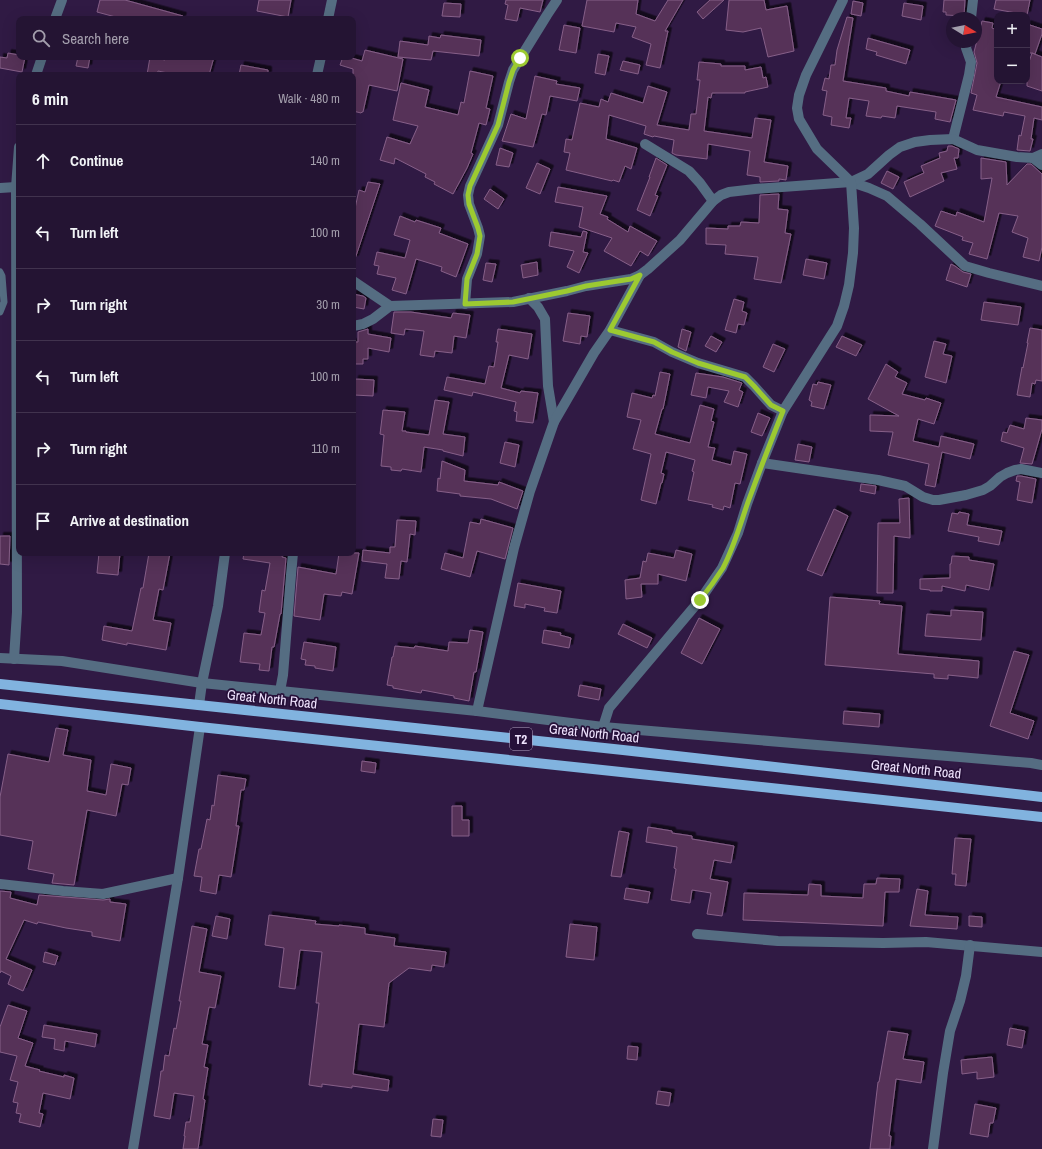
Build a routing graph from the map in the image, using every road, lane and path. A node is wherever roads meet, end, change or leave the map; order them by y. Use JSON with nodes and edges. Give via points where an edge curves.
{"nodes":[{"id":1,"x":62,"y":0,"type":"edge"},
{"id":2,"x":332,"y":0,"type":"edge"},
{"id":3,"x":557,"y":0,"type":"edge"},
{"id":4,"x":838,"y":0,"type":"edge"},
{"id":5,"x":843,"y":0,"type":"edge"},
{"id":6,"x":973,"y":0,"type":"edge"},
{"id":7,"x":972,"y":12,"type":"edge"},
{"id":8,"x":56,"y":16,"type":"edge"},
{"id":9,"x":329,"y":16,"type":"edge"},
{"id":10,"x":966,"y":48,"type":"edge"},
{"id":11,"x":41,"y":60,"type":"edge"},
{"id":12,"x":320,"y":60,"type":"edge"},
{"id":13,"x":37,"y":72,"type":"edge"},
{"id":14,"x":318,"y":72,"type":"edge"},
{"id":15,"x":952,"y":140,"type":"junction"},
{"id":16,"x":645,"y":144,"type":"dead end"},
{"id":17,"x":1038,"y":156,"type":"edge"},
{"id":18,"x":1042,"y":165,"type":"edge"},
{"id":19,"x":851,"y":182,"type":"junction"},
{"id":20,"x":16,"y":187,"type":"edge"},
{"id":21,"x":0,"y":188,"type":"edge"},
{"id":22,"x":713,"y":201,"type":"junction"},
{"id":23,"x":0,"y":272,"type":"edge"},
{"id":24,"x":640,"y":275,"type":"junction"},
{"id":25,"x":356,"y":283,"type":"edge"},
{"id":26,"x":1042,"y":286,"type":"edge"},
{"id":27,"x":529,"y":298,"type":"junction"},
{"id":28,"x":465,"y":304,"type":"junction"},
{"id":29,"x":390,"y":306,"type":"junction"},
{"id":30,"x":0,"y":312,"type":"edge"},
{"id":31,"x":356,"y":325,"type":"edge"},
{"id":32,"x":610,"y":330,"type":"junction"},
{"id":33,"x":783,"y":411,"type":"junction"},
{"id":34,"x":554,"y":422,"type":"junction"},
{"id":35,"x":762,"y":462,"type":"junction"},
{"id":36,"x":1042,"y":473,"type":"edge"},
{"id":37,"x":17,"y":556,"type":"edge"},
{"id":38,"x":225,"y":556,"type":"edge"},
{"id":39,"x":293,"y":556,"type":"edge"},
{"id":40,"x":0,"y":658,"type":"edge"},
{"id":41,"x":14,"y":658,"type":"junction"},
{"id":42,"x":202,"y":683,"type":"junction"},
{"id":43,"x":0,"y":684,"type":"edge"},
{"id":44,"x":280,"y":691,"type":"junction"},
{"id":45,"x":0,"y":704,"type":"edge"},
{"id":46,"x":199,"y":705,"type":"junction"},
{"id":47,"x":477,"y":711,"type":"junction"},
{"id":48,"x":200,"y":727,"type":"junction"},
{"id":49,"x":603,"y":727,"type":"junction"},
{"id":50,"x":1042,"y":765,"type":"edge"},
{"id":51,"x":1042,"y":797,"type":"edge"},
{"id":52,"x":1042,"y":817,"type":"edge"},
{"id":53,"x":178,"y":878,"type":"junction"},
{"id":54,"x":0,"y":884,"type":"edge"},
{"id":55,"x":697,"y":934,"type":"dead end"},
{"id":56,"x":970,"y":945,"type":"junction"},
{"id":57,"x":1042,"y":952,"type":"edge"},
{"id":58,"x":133,"y":1149,"type":"edge"},
{"id":59,"x":933,"y":1149,"type":"edge"}],
"edges":[{"from":1,"to":8,"type":"street"},
{"from":2,"to":9,"type":"street"},
{"from":3,"to":28,"type":"street","via":[[513,70],[498,125],[470,186],[469,204],[480,236],[477,254],[467,279]]},
{"from":4,"to":5,"type":"street"},
{"from":5,"to":19,"type":"street","via":[[806,75],[797,108],[799,119],[817,149]]},
{"from":6,"to":7,"type":"street"},
{"from":10,"to":15,"type":"street","via":[[971,62]]},
{"from":11,"to":13,"type":"street"},
{"from":12,"to":14,"type":"street"},
{"from":15,"to":17,"type":"street","via":[[977,150],[1017,158]]},
{"from":15,"to":19,"type":"street","via":[[915,142],[900,147],[868,174]]},
{"from":16,"to":22,"type":"street","via":[[689,171]]},
{"from":17,"to":18,"type":"street"},
{"from":19,"to":22,"type":"street","via":[[729,192]]},
{"from":19,"to":26,"type":"street","via":[[887,196],[965,266]]},
{"from":19,"to":33,"type":"street","via":[[853,253],[850,285],[844,306],[837,326]]},
{"from":20,"to":21,"type":"street"},
{"from":22,"to":24,"type":"street","via":[[680,240]]},
{"from":23,"to":30,"type":"lane","via":[[4,302]]},
{"from":24,"to":27,"type":"street","via":[[631,279]]},
{"from":24,"to":32,"type":"street"},
{"from":25,"to":29,"type":"street"},
{"from":27,"to":28,"type":"street","via":[[513,302]]},
{"from":27,"to":34,"type":"street","via":[[546,319],[548,386]]},
{"from":28,"to":29,"type":"street"},
{"from":29,"to":31,"type":"street","via":[[381,314]]},
{"from":32,"to":33,"type":"street","via":[[654,342],[698,363],[745,377],[771,405]]},
{"from":32,"to":34,"type":"street"},
{"from":33,"to":35,"type":"street"},
{"from":34,"to":47,"type":"street","via":[[514,548]]},
{"from":35,"to":36,"type":"street","via":[[878,480],[905,486],[933,500],[983,490],[1007,472],[1015,470]]},
{"from":35,"to":49,"type":"street","via":[[738,533],[722,568],[700,600],[609,708]]},
{"from":37,"to":41,"type":"street"},
{"from":38,"to":42,"type":"street","via":[[218,606]]},
{"from":39,"to":44,"type":"street"},
{"from":40,"to":41,"type":"street"},
{"from":41,"to":42,"type":"street","via":[[62,661]]},
{"from":42,"to":44,"type":"street"},
{"from":42,"to":46,"type":"street"},
{"from":43,"to":46,"type":"main road","name":"Great North Road","number":"T2"},
{"from":44,"to":47,"type":"street"},
{"from":45,"to":48,"type":"main road","number":"T2"},
{"from":46,"to":51,"type":"main road","name":"Great North Road","number":"T2"},
{"from":47,"to":49,"type":"street"},
{"from":48,"to":52,"type":"main road","number":"T2"},
{"from":48,"to":53,"type":"street"},
{"from":49,"to":50,"type":"street"},
{"from":53,"to":54,"type":"street","via":[[103,894]]},
{"from":53,"to":58,"type":"street"},
{"from":55,"to":56,"type":"street","via":[[778,941],[926,942]]},
{"from":56,"to":57,"type":"street"},
{"from":56,"to":59,"type":"street","via":[[966,976],[950,1031]]}]}
